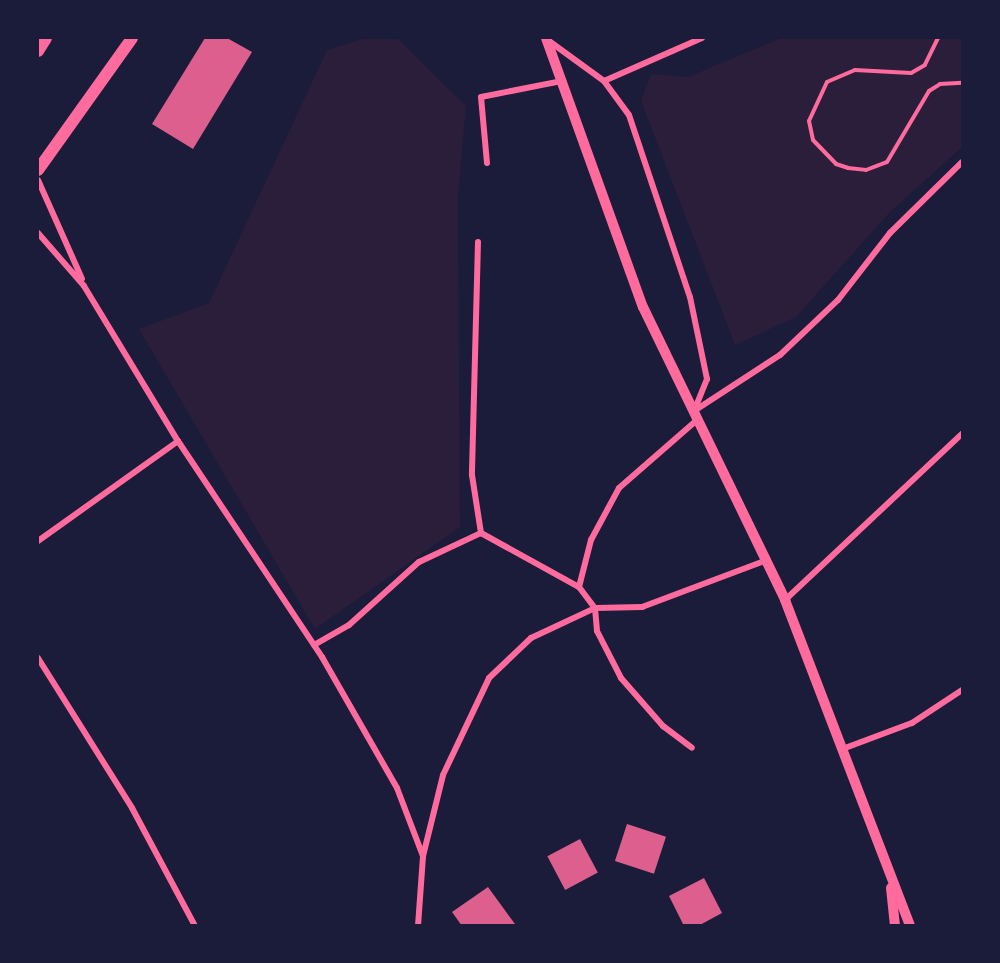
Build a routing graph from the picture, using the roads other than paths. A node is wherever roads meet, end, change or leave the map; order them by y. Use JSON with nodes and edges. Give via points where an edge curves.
{"nodes":[{"id":1,"x":46,"y":38,"type":"edge"},
{"id":2,"x":132,"y":38,"type":"edge"},
{"id":3,"x":702,"y":38,"type":"edge"},
{"id":4,"x":547,"y":39,"type":"edge"},
{"id":5,"x":38,"y":51,"type":"edge"},
{"id":6,"x":562,"y":81,"type":"junction"},
{"id":7,"x":604,"y":81,"type":"junction"},
{"id":8,"x":963,"y":162,"type":"edge"},
{"id":9,"x":487,"y":164,"type":"dead end"},
{"id":10,"x":38,"y":170,"type":"edge"},
{"id":11,"x":38,"y":180,"type":"edge"},
{"id":12,"x":38,"y":233,"type":"edge"},
{"id":13,"x":478,"y":242,"type":"dead end"},
{"id":14,"x":84,"y":286,"type":"junction"},
{"id":15,"x":696,"y":415,"type":"junction"},
{"id":16,"x":963,"y":435,"type":"edge"},
{"id":17,"x":178,"y":441,"type":"junction"},
{"id":18,"x":481,"y":533,"type":"junction"},
{"id":19,"x":38,"y":541,"type":"edge"},
{"id":20,"x":767,"y":559,"type":"junction"},
{"id":21,"x":579,"y":587,"type":"junction"},
{"id":22,"x":785,"y":600,"type":"junction"},
{"id":23,"x":595,"y":608,"type":"junction"},
{"id":24,"x":314,"y":645,"type":"junction"},
{"id":25,"x":38,"y":658,"type":"edge"},
{"id":26,"x":962,"y":690,"type":"edge"},
{"id":27,"x":692,"y":748,"type":"dead end"},
{"id":28,"x":845,"y":748,"type":"junction"},
{"id":29,"x":423,"y":856,"type":"junction"},
{"id":30,"x":889,"y":873,"type":"junction"},
{"id":31,"x":195,"y":926,"type":"edge"},
{"id":32,"x":418,"y":926,"type":"edge"},
{"id":33,"x":895,"y":926,"type":"edge"},
{"id":34,"x":910,"y":926,"type":"edge"}],
"edges":[{"from":1,"to":5,"type":"main road"},
{"from":2,"to":10,"type":"main road"},
{"from":3,"to":7,"type":"street"},
{"from":4,"to":6,"type":"street"},
{"from":4,"to":7,"type":"street"},
{"from":6,"to":9,"type":"street","via":[[481,97]]},
{"from":6,"to":15,"type":"street","via":[[643,307]]},
{"from":7,"to":15,"type":"street","via":[[629,115],[690,297],[707,379]]},
{"from":8,"to":15,"type":"street","via":[[890,233],[838,300],[780,355]]},
{"from":11,"to":14,"type":"street"},
{"from":12,"to":14,"type":"street"},
{"from":13,"to":18,"type":"street","via":[[472,475]]},
{"from":14,"to":17,"type":"street"},
{"from":15,"to":20,"type":"street"},
{"from":15,"to":21,"type":"street","via":[[619,488],[591,540]]},
{"from":16,"to":22,"type":"street"},
{"from":17,"to":19,"type":"street"},
{"from":17,"to":24,"type":"street"},
{"from":18,"to":21,"type":"street"},
{"from":18,"to":24,"type":"street","via":[[419,562],[349,625]]},
{"from":20,"to":22,"type":"street"},
{"from":20,"to":23,"type":"street","via":[[642,606]]},
{"from":21,"to":23,"type":"street"},
{"from":22,"to":28,"type":"street"},
{"from":23,"to":27,"type":"street","via":[[597,631],[621,678],[663,726]]},
{"from":23,"to":29,"type":"street","via":[[531,638],[489,678],[443,775]]},
{"from":24,"to":29,"type":"street","via":[[397,788]]},
{"from":25,"to":31,"type":"street","via":[[132,808]]},
{"from":26,"to":28,"type":"street","via":[[912,723]]},
{"from":28,"to":30,"type":"street"},
{"from":29,"to":32,"type":"street"},
{"from":30,"to":33,"type":"street"},
{"from":30,"to":34,"type":"street"}]}
